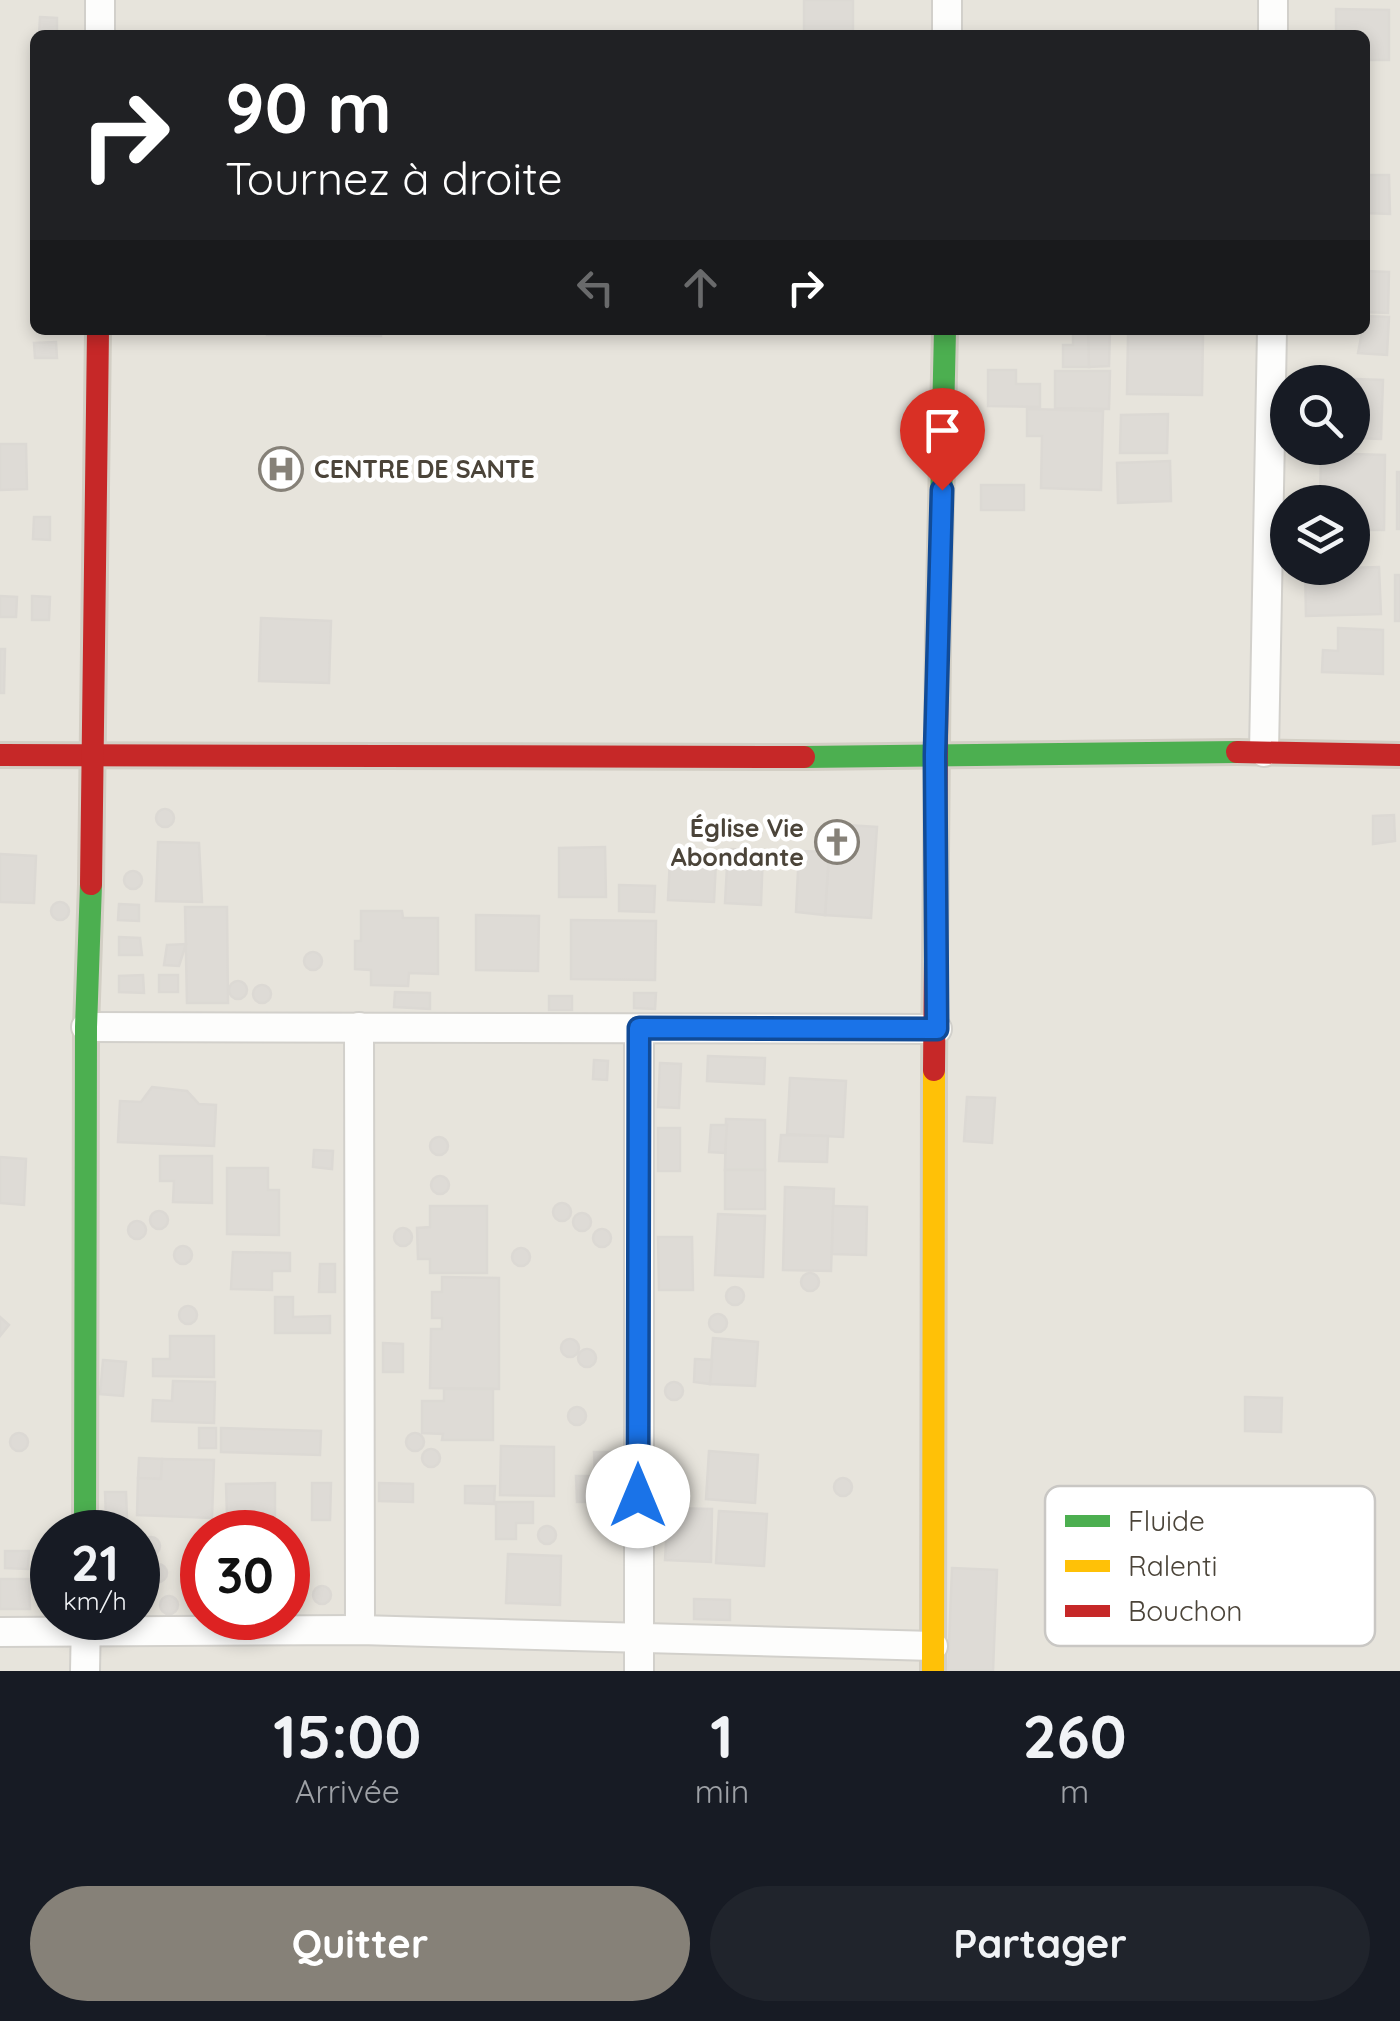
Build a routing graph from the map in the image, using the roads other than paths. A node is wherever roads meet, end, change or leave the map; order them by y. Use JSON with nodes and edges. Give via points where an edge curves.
{"nodes":[{"id":1,"x":100,"y":0,"type":"edge"},
{"id":2,"x":947,"y":0,"type":"edge"},
{"id":3,"x":1273,"y":0,"type":"edge"},
{"id":4,"x":100,"y":30,"type":"edge"},
{"id":5,"x":947,"y":30,"type":"edge"},
{"id":6,"x":1273,"y":30,"type":"edge"},
{"id":7,"x":98,"y":335,"type":"edge"},
{"id":8,"x":945,"y":335,"type":"edge"},
{"id":9,"x":1272,"y":335,"type":"edge"},
{"id":10,"x":1264,"y":752,"type":"junction"},
{"id":11,"x":935,"y":755,"type":"junction"},
{"id":12,"x":0,"y":756,"type":"edge"},
{"id":13,"x":96,"y":756,"type":"junction"},
{"id":14,"x":1400,"y":756,"type":"edge"},
{"id":15,"x":86,"y":1026,"type":"junction"},
{"id":16,"x":359,"y":1028,"type":"junction"},
{"id":17,"x":639,"y":1028,"type":"junction"},
{"id":18,"x":937,"y":1029,"type":"junction"},
{"id":19,"x":86,"y":1510,"type":"edge"},
{"id":20,"x":160,"y":1626,"type":"edge"},
{"id":21,"x":30,"y":1630,"type":"edge"},
{"id":22,"x":360,"y":1630,"type":"junction"},
{"id":23,"x":0,"y":1632,"type":"edge"},
{"id":24,"x":86,"y":1640,"type":"edge"},
{"id":25,"x":639,"y":1640,"type":"junction"},
{"id":26,"x":933,"y":1658,"type":"edge"},
{"id":27,"x":85,"y":1671,"type":"edge"},
{"id":28,"x":639,"y":1671,"type":"edge"}],
"edges":[{"from":1,"to":4,"type":"street"},
{"from":2,"to":5,"type":"street"},
{"from":3,"to":6,"type":"street"},
{"from":7,"to":13,"type":"street"},
{"from":8,"to":11,"type":"street"},
{"from":9,"to":10,"type":"street"},
{"from":10,"to":11,"type":"street"},
{"from":10,"to":14,"type":"street"},
{"from":11,"to":13,"type":"street"},
{"from":11,"to":18,"type":"street"},
{"from":12,"to":13,"type":"street"},
{"from":13,"to":15,"type":"street"},
{"from":15,"to":16,"type":"street"},
{"from":15,"to":19,"type":"street"},
{"from":16,"to":17,"type":"street"},
{"from":16,"to":22,"type":"street"},
{"from":17,"to":18,"type":"street"},
{"from":17,"to":25,"type":"street"},
{"from":18,"to":26,"type":"street"},
{"from":20,"to":22,"type":"street"},
{"from":21,"to":23,"type":"street"},
{"from":22,"to":25,"type":"street"},
{"from":24,"to":27,"type":"street"},
{"from":25,"to":26,"type":"street"},
{"from":25,"to":28,"type":"street"}]}
